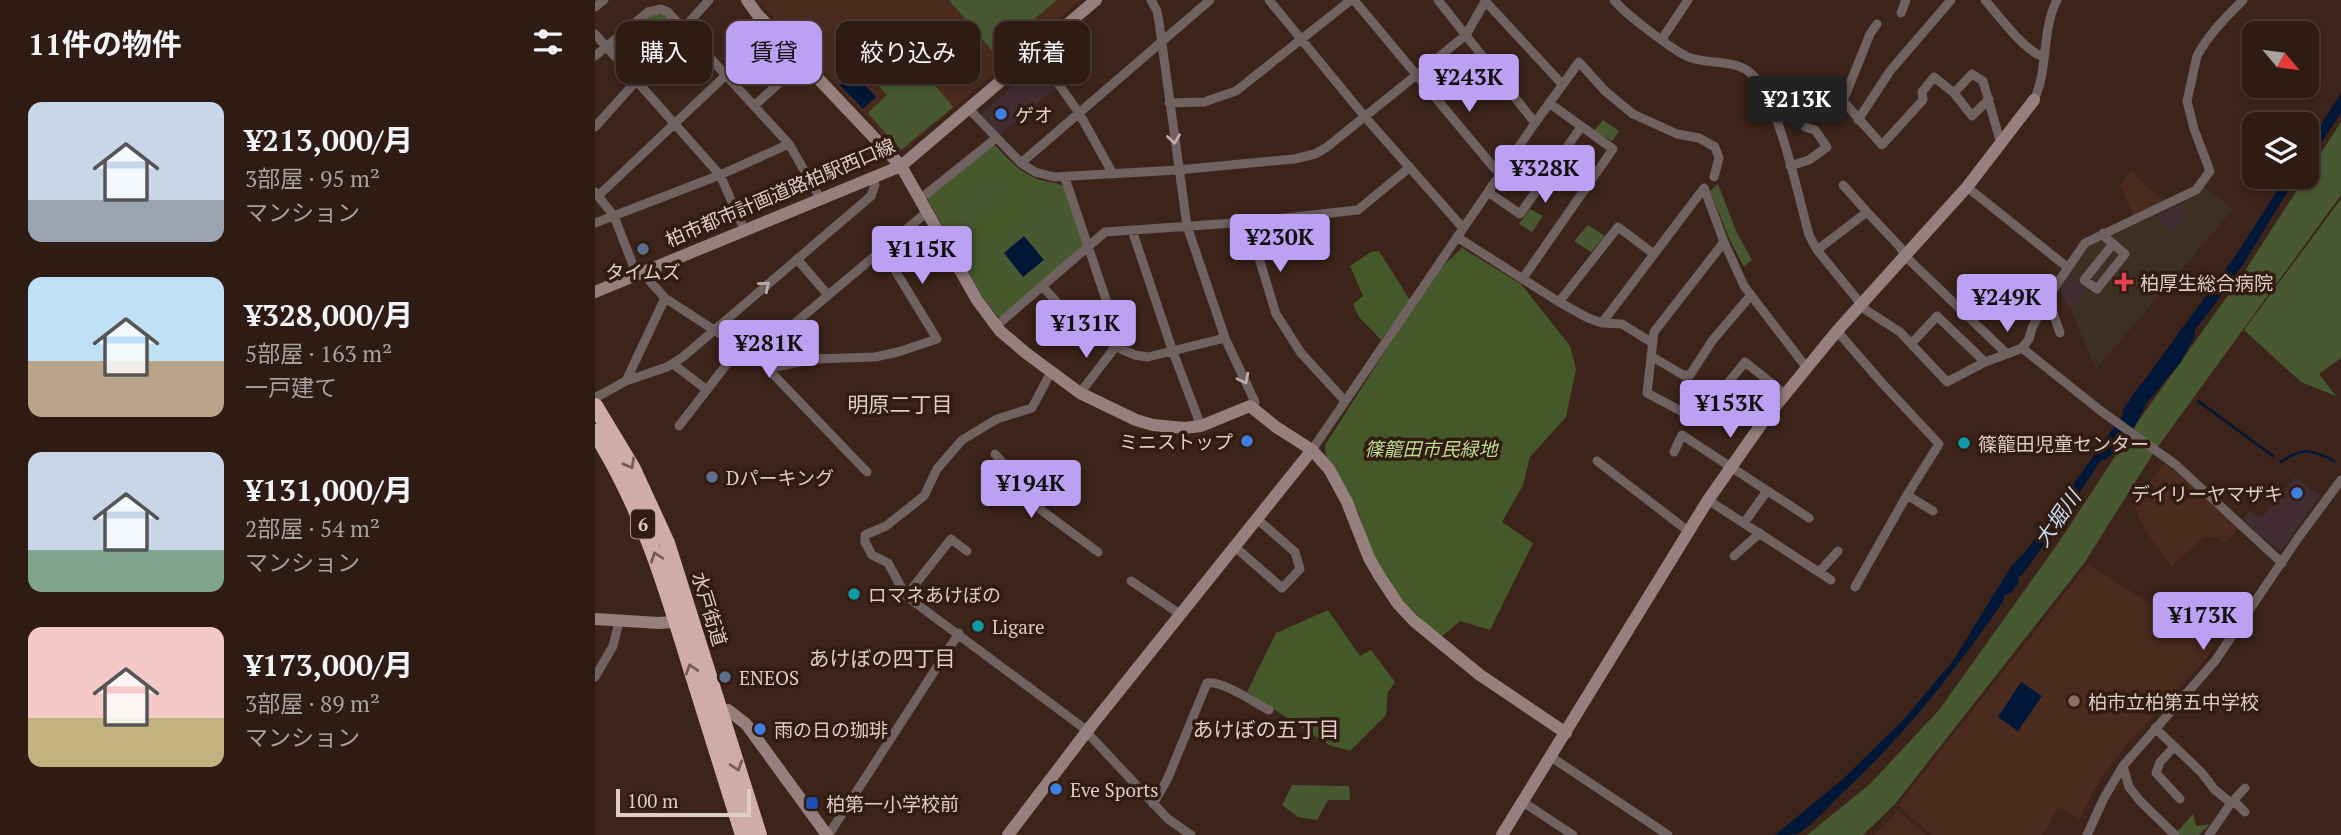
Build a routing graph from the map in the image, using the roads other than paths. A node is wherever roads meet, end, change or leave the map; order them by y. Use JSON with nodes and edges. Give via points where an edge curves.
{"nodes":[{"id":1,"x":604,"y":0,"type":"edge"},
{"id":2,"x":709,"y":0,"type":"edge"},
{"id":3,"x":747,"y":0,"type":"edge"},
{"id":4,"x":1096,"y":0,"type":"edge"},
{"id":5,"x":1151,"y":0,"type":"edge"},
{"id":6,"x":1210,"y":0,"type":"edge"},
{"id":7,"x":1269,"y":0,"type":"edge"},
{"id":8,"x":1352,"y":0,"type":"edge"},
{"id":9,"x":1438,"y":0,"type":"edge"},
{"id":10,"x":1615,"y":0,"type":"edge"},
{"id":11,"x":1906,"y":0,"type":"edge"},
{"id":12,"x":1951,"y":0,"type":"edge"},
{"id":13,"x":1985,"y":0,"type":"edge"},
{"id":14,"x":2057,"y":0,"type":"edge"},
{"id":15,"x":2243,"y":0,"type":"edge"},
{"id":16,"x":1486,"y":1,"type":"edge"},
{"id":17,"x":1686,"y":1,"type":"edge"},
{"id":18,"x":595,"y":7,"type":"edge"},
{"id":19,"x":1901,"y":13,"type":"dead end"},
{"id":20,"x":639,"y":21,"type":"edge"},
{"id":21,"x":678,"y":21,"type":"edge"},
{"id":22,"x":691,"y":21,"type":"edge"},
{"id":23,"x":766,"y":21,"type":"edge"},
{"id":24,"x":1072,"y":21,"type":"edge"},
{"id":25,"x":1877,"y":24,"type":"dead end"},
{"id":26,"x":595,"y":34,"type":"edge"},
{"id":27,"x":1467,"y":35,"type":"junction"},
{"id":28,"x":616,"y":39,"type":"edge"},
{"id":29,"x":1662,"y":39,"type":"junction"},
{"id":30,"x":1301,"y":40,"type":"junction"},
{"id":31,"x":1161,"y":42,"type":"junction"},
{"id":32,"x":605,"y":47,"type":"junction"},
{"id":33,"x":595,"y":56,"type":"edge"},
{"id":34,"x":2044,"y":57,"type":"junction"},
{"id":35,"x":616,"y":59,"type":"edge"},
{"id":36,"x":712,"y":59,"type":"edge"},
{"id":37,"x":726,"y":75,"type":"joint"},
{"id":38,"x":1418,"y":76,"type":"junction"},
{"id":39,"x":822,"y":83,"type":"edge"},
{"id":40,"x":634,"y":84,"type":"edge"},
{"id":41,"x":640,"y":84,"type":"edge"},
{"id":42,"x":734,"y":84,"type":"edge"},
{"id":43,"x":778,"y":84,"type":"edge"},
{"id":44,"x":1000,"y":84,"type":"edge"},
{"id":45,"x":1059,"y":84,"type":"edge"},
{"id":46,"x":1562,"y":84,"type":"junction"},
{"id":47,"x":1954,"y":93,"type":"junction"},
{"id":48,"x":1989,"y":99,"type":"junction"},
{"id":49,"x":2033,"y":100,"type":"joint"},
{"id":50,"x":1169,"y":103,"type":"junction"},
{"id":51,"x":1549,"y":103,"type":"junction"},
{"id":52,"x":754,"y":106,"type":"junction"},
{"id":53,"x":970,"y":110,"type":"junction"},
{"id":54,"x":1079,"y":113,"type":"junction"},
{"id":55,"x":1365,"y":117,"type":"junction"},
{"id":56,"x":1858,"y":120,"type":"junction"},
{"id":57,"x":1535,"y":122,"type":"junction"},
{"id":58,"x":674,"y":123,"type":"junction"},
{"id":59,"x":595,"y":127,"type":"edge"},
{"id":60,"x":1581,"y":127,"type":"junction"},
{"id":61,"x":1805,"y":127,"type":"dead end"},
{"id":62,"x":995,"y":139,"type":"junction"},
{"id":63,"x":2003,"y":140,"type":"junction"},
{"id":64,"x":789,"y":144,"type":"junction"},
{"id":65,"x":1021,"y":163,"type":"junction"},
{"id":66,"x":901,"y":166,"type":"junction"},
{"id":67,"x":1790,"y":166,"type":"junction"},
{"id":68,"x":1410,"y":167,"type":"junction"},
{"id":69,"x":1178,"y":170,"type":"junction"},
{"id":70,"x":1500,"y":173,"type":"junction"},
{"id":71,"x":1112,"y":174,"type":"junction"},
{"id":72,"x":720,"y":175,"type":"junction"},
{"id":73,"x":1714,"y":177,"type":"dead end"},
{"id":74,"x":871,"y":178,"type":"junction"},
{"id":75,"x":1065,"y":178,"type":"junction"},
{"id":76,"x":1843,"y":185,"type":"dead end"},
{"id":77,"x":1967,"y":187,"type":"junction"},
{"id":78,"x":1488,"y":192,"type":"junction"},
{"id":79,"x":597,"y":194,"type":"edge"},
{"id":80,"x":820,"y":198,"type":"junction"},
{"id":81,"x":920,"y":199,"type":"junction"},
{"id":82,"x":927,"y":212,"type":"junction"},
{"id":83,"x":1867,"y":212,"type":"junction"},
{"id":84,"x":614,"y":216,"type":"junction"},
{"id":85,"x":1248,"y":222,"type":"junction"},
{"id":86,"x":595,"y":223,"type":"edge"},
{"id":87,"x":1187,"y":226,"type":"junction"},
{"id":88,"x":1463,"y":228,"type":"junction"},
{"id":89,"x":744,"y":229,"type":"junction"},
{"id":90,"x":1132,"y":230,"type":"junction"},
{"id":91,"x":2103,"y":233,"type":"junction"},
{"id":92,"x":1457,"y":237,"type":"junction"},
{"id":93,"x":1724,"y":242,"type":"junction"},
{"id":94,"x":2113,"y":244,"type":"junction"},
{"id":95,"x":1087,"y":248,"type":"junction"},
{"id":96,"x":883,"y":249,"type":"junction"},
{"id":97,"x":1818,"y":250,"type":"junction"},
{"id":98,"x":1654,"y":254,"type":"junction"},
{"id":99,"x":1905,"y":256,"type":"junction"},
{"id":100,"x":797,"y":259,"type":"junction"},
{"id":101,"x":2067,"y":267,"type":"junction"},
{"id":102,"x":639,"y":272,"type":"junction"},
{"id":103,"x":1523,"y":278,"type":"junction"},
{"id":104,"x":1042,"y":286,"type":"junction"},
{"id":105,"x":595,"y":292,"type":"edge"},
{"id":106,"x":828,"y":295,"type":"junction"},
{"id":107,"x":1751,"y":295,"type":"junction"},
{"id":108,"x":665,"y":298,"type":"junction"},
{"id":109,"x":1559,"y":302,"type":"junction"},
{"id":110,"x":2046,"y":302,"type":"junction"},
{"id":111,"x":1861,"y":304,"type":"junction"},
{"id":112,"x":1602,"y":323,"type":"junction"},
{"id":113,"x":996,"y":326,"type":"junction"},
{"id":114,"x":713,"y":330,"type":"junction"},
{"id":115,"x":1837,"y":331,"type":"junction"},
{"id":116,"x":2060,"y":333,"type":"dead end"},
{"id":117,"x":1225,"y":338,"type":"junction"},
{"id":118,"x":1651,"y":342,"type":"junction"},
{"id":119,"x":1912,"y":343,"type":"junction"},
{"id":120,"x":740,"y":347,"type":"junction"},
{"id":121,"x":1119,"y":348,"type":"junction"},
{"id":122,"x":2022,"y":348,"type":"junction"},
{"id":123,"x":1173,"y":352,"type":"junction"},
{"id":124,"x":2007,"y":354,"type":"junction"},
{"id":125,"x":756,"y":356,"type":"junction"},
{"id":126,"x":1651,"y":356,"type":"junction"},
{"id":127,"x":1985,"y":362,"type":"junction"},
{"id":128,"x":673,"y":364,"type":"junction"},
{"id":129,"x":767,"y":364,"type":"junction"},
{"id":130,"x":1806,"y":367,"type":"junction"},
{"id":131,"x":1051,"y":372,"type":"junction"},
{"id":132,"x":626,"y":381,"type":"junction"},
{"id":133,"x":707,"y":390,"type":"junction"},
{"id":134,"x":1080,"y":393,"type":"junction"},
{"id":135,"x":1785,"y":394,"type":"junction"},
{"id":136,"x":595,"y":398,"type":"edge"},
{"id":137,"x":1345,"y":401,"type":"junction"},
{"id":138,"x":595,"y":406,"type":"edge"},
{"id":139,"x":1253,"y":407,"type":"junction"},
{"id":140,"x":1694,"y":418,"type":"dead end"},
{"id":141,"x":679,"y":426,"type":"dead end"},
{"id":142,"x":1201,"y":426,"type":"junction"},
{"id":143,"x":1761,"y":426,"type":"junction"},
{"id":144,"x":595,"y":432,"type":"edge"},
{"id":145,"x":1312,"y":450,"type":"junction"},
{"id":146,"x":1674,"y":452,"type":"dead end"},
{"id":147,"x":995,"y":454,"type":"dead end"},
{"id":148,"x":1597,"y":461,"type":"dead end"},
{"id":149,"x":1732,"y":467,"type":"junction"},
{"id":150,"x":867,"y":472,"type":"dead end"},
{"id":151,"x":2341,"y":480,"type":"edge"},
{"id":152,"x":1767,"y":491,"type":"junction"},
{"id":153,"x":1907,"y":495,"type":"junction"},
{"id":154,"x":1708,"y":500,"type":"junction"},
{"id":155,"x":1933,"y":511,"type":"dead end"},
{"id":156,"x":1809,"y":518,"type":"dead end"},
{"id":157,"x":1257,"y":519,"type":"junction"},
{"id":158,"x":1744,"y":523,"type":"junction"},
{"id":159,"x":1688,"y":531,"type":"junction"},
{"id":160,"x":1760,"y":533,"type":"junction"},
{"id":161,"x":1235,"y":547,"type":"junction"},
{"id":162,"x":967,"y":551,"type":"dead end"},
{"id":163,"x":1838,"y":551,"type":"dead end"},
{"id":164,"x":1098,"y":552,"type":"dead end"},
{"id":165,"x":1734,"y":556,"type":"dead end"},
{"id":166,"x":2281,"y":563,"type":"junction"},
{"id":167,"x":1819,"y":572,"type":"junction"},
{"id":168,"x":1131,"y":580,"type":"dead end"},
{"id":169,"x":1831,"y":580,"type":"dead end"},
{"id":170,"x":1855,"y":587,"type":"dead end"},
{"id":171,"x":906,"y":596,"type":"junction"},
{"id":172,"x":1180,"y":614,"type":"junction"},
{"id":173,"x":595,"y":619,"type":"edge"},
{"id":174,"x":684,"y":621,"type":"junction"},
{"id":175,"x":619,"y":622,"type":"junction"},
{"id":176,"x":959,"y":633,"type":"junction"},
{"id":177,"x":595,"y":677,"type":"edge"},
{"id":178,"x":1269,"y":710,"type":"dead end"},
{"id":179,"x":712,"y":714,"type":"junction"},
{"id":180,"x":2155,"y":728,"type":"junction"},
{"id":181,"x":1086,"y":732,"type":"junction"},
{"id":182,"x":1566,"y":733,"type":"junction"},
{"id":183,"x":2174,"y":747,"type":"junction"},
{"id":184,"x":1551,"y":757,"type":"junction"},
{"id":185,"x":2123,"y":766,"type":"junction"},
{"id":186,"x":2245,"y":788,"type":"dead end"},
{"id":187,"x":2180,"y":799,"type":"dead end"},
{"id":188,"x":1523,"y":802,"type":"junction"},
{"id":189,"x":2231,"y":803,"type":"junction"},
{"id":190,"x":1153,"y":804,"type":"junction"},
{"id":191,"x":2245,"y":811,"type":"dead end"},
{"id":192,"x":2169,"y":833,"type":"edge"},
{"id":193,"x":826,"y":834,"type":"edge"},
{"id":194,"x":743,"y":835,"type":"edge"},
{"id":195,"x":758,"y":835,"type":"edge"},
{"id":196,"x":1008,"y":835,"type":"edge"},
{"id":197,"x":1191,"y":835,"type":"edge"},
{"id":198,"x":1502,"y":835,"type":"edge"},
{"id":199,"x":1573,"y":835,"type":"edge"},
{"id":200,"x":1668,"y":835,"type":"edge"},
{"id":201,"x":2087,"y":835,"type":"edge"},
{"id":202,"x":2209,"y":835,"type":"edge"}],
"edges":[{"from":1,"to":18,"type":"street"},
{"from":2,"to":22,"type":"street"},
{"from":3,"to":23,"type":"street"},
{"from":4,"to":24,"type":"street","name":"柏市都市計画道路柏駅西口線"},
{"from":5,"to":31,"type":"street"},
{"from":6,"to":31,"type":"street"},
{"from":7,"to":30,"type":"street"},
{"from":8,"to":30,"type":"street"},
{"from":8,"to":38,"type":"street"},
{"from":9,"to":27,"type":"street"},
{"from":10,"to":29,"type":"street"},
{"from":11,"to":19,"type":"street"},
{"from":12,"to":56,"type":"street","via":[[1889,71]]},
{"from":13,"to":34,"type":"street","via":[[2029,48]]},
{"from":14,"to":34,"type":"street","via":[[2050,14]]},
{"from":15,"to":91,"type":"street","via":[[2200,49],[2187,101],[2210,171],[2196,190]]},
{"from":16,"to":27,"type":"street"},
{"from":16,"to":46,"type":"street"},
{"from":17,"to":29,"type":"street"},
{"from":20,"to":21,"type":"street","via":[[661,9]]},
{"from":25,"to":56,"type":"street","via":[[1843,102]]},
{"from":26,"to":32,"type":"street"},
{"from":27,"to":38,"type":"street"},
{"from":27,"to":57,"type":"street"},
{"from":28,"to":32,"type":"street"},
{"from":29,"to":67,"type":"street","via":[[1690,58],[1748,71],[1763,87]]},
{"from":30,"to":50,"type":"street","via":[[1236,91],[1204,102]]},
{"from":30,"to":55,"type":"street"},
{"from":31,"to":50,"type":"street"},
{"from":31,"to":54,"type":"street"},
{"from":32,"to":33,"type":"street"},
{"from":32,"to":35,"type":"street"},
{"from":34,"to":49,"type":"street"},
{"from":36,"to":37,"type":"street"},
{"from":37,"to":58,"type":"street"},
{"from":38,"to":55,"type":"street"},
{"from":38,"to":70,"type":"street"},
{"from":39,"to":66,"type":"street"},
{"from":40,"to":59,"type":"street"},
{"from":41,"to":58,"type":"street"},
{"from":42,"to":52,"type":"street"},
{"from":43,"to":52,"type":"street"},
{"from":44,"to":53,"type":"street","name":"柏市都市計画道路柏駅西口線"},
{"from":45,"to":54,"type":"street"},
{"from":46,"to":51,"type":"street"},
{"from":46,"to":73,"type":"street","via":[[1579,62],[1633,114],[1715,148],[1719,158]]},
{"from":47,"to":48,"type":"street","via":[[1972,116]]},
{"from":47,"to":48,"type":"street","via":[[1972,74],[1983,81]]},
{"from":47,"to":56,"type":"street","via":[[1934,77],[1922,92],[1923,100],[1882,145]]},
{"from":48,"to":63,"type":"street"},
{"from":49,"to":63,"type":"street"},
{"from":50,"to":69,"type":"street","one_way":true},
{"from":51,"to":57,"type":"street"},
{"from":51,"to":60,"type":"street"},
{"from":52,"to":64,"type":"street"},
{"from":53,"to":62,"type":"street"},
{"from":53,"to":66,"type":"street","name":"柏市都市計画道路柏駅西口線"},
{"from":54,"to":65,"type":"street"},
{"from":54,"to":71,"type":"street"},
{"from":55,"to":68,"type":"street"},
{"from":55,"to":69,"type":"street","via":[[1315,154]]},
{"from":57,"to":70,"type":"street"},
{"from":58,"to":72,"type":"street"},
{"from":58,"to":79,"type":"street"},
{"from":60,"to":78,"type":"street","via":[[1520,214]]},
{"from":60,"to":103,"type":"street","via":[[1613,149]]},
{"from":61,"to":67,"type":"street","via":[[1815,130],[1827,147]]},
{"from":62,"to":65,"type":"street"},
{"from":62,"to":81,"type":"street"},
{"from":63,"to":77,"type":"street"},
{"from":64,"to":72,"type":"street"},
{"from":64,"to":80,"type":"street"},
{"from":65,"to":75,"type":"street","via":[[1035,172]]},
{"from":66,"to":74,"type":"street","name":"柏市都市計画道路柏駅西口線"},
{"from":66,"to":81,"type":"street"},
{"from":67,"to":97,"type":"street","via":[[1809,235]]},
{"from":68,"to":85,"type":"street","via":[[1358,210]]},
{"from":68,"to":88,"type":"street"},
{"from":69,"to":71,"type":"street"},
{"from":69,"to":87,"type":"street"},
{"from":70,"to":78,"type":"street"},
{"from":71,"to":75,"type":"street"},
{"from":72,"to":84,"type":"street"},
{"from":72,"to":89,"type":"street"},
{"from":74,"to":80,"type":"street","name":"柏市都市計画道路柏駅西口線"},
{"from":74,"to":100,"type":"street","via":[[875,186],[871,196]]},
{"from":75,"to":95,"type":"street"},
{"from":76,"to":83,"type":"street"},
{"from":77,"to":99,"type":"street"},
{"from":77,"to":101,"type":"street"},
{"from":78,"to":88,"type":"street"},
{"from":79,"to":84,"type":"street"},
{"from":80,"to":89,"type":"street","name":"柏市都市計画道路柏駅西口線"},
{"from":81,"to":82,"type":"street"},
{"from":82,"to":96,"type":"street"},
{"from":82,"to":113,"type":"street"},
{"from":83,"to":97,"type":"street"},
{"from":83,"to":99,"type":"street"},
{"from":84,"to":86,"type":"street"},
{"from":84,"to":102,"type":"street"},
{"from":85,"to":87,"type":"street"},
{"from":85,"to":137,"type":"street","via":[[1276,314],[1301,353]]},
{"from":87,"to":90,"type":"street"},
{"from":87,"to":117,"type":"street"},
{"from":88,"to":92,"type":"street"},
{"from":89,"to":102,"type":"street","name":"柏市都市計画道路柏駅西口線"},
{"from":90,"to":95,"type":"street","via":[[1105,232]]},
{"from":90,"to":123,"type":"street"},
{"from":91,"to":94,"type":"street"},
{"from":91,"to":101,"type":"street","via":[[2085,243]]},
{"from":92,"to":103,"type":"street"},
{"from":92,"to":137,"type":"street"},
{"from":93,"to":98,"type":"street","via":[[1704,188]]},
{"from":93,"to":107,"type":"street"},
{"from":93,"to":118,"type":"street","via":[[1654,331]]},
{"from":94,"to":94,"type":"street","via":[[2125,254],[2097,289],[2084,279]]},
{"from":95,"to":104,"type":"street"},
{"from":95,"to":121,"type":"street"},
{"from":96,"to":106,"type":"street"},
{"from":96,"to":129,"type":"street","via":[[937,339],[875,357]]},
{"from":97,"to":111,"type":"street"},
{"from":98,"to":109,"type":"street","via":[[1618,227]]},
{"from":98,"to":112,"type":"street"},
{"from":99,"to":111,"type":"street"},
{"from":99,"to":124,"type":"street"},
{"from":100,"to":106,"type":"street"},
{"from":114,"to":100,"type":"street","one_way":true},
{"from":101,"to":110,"type":"street"},
{"from":102,"to":105,"type":"street","name":"柏市都市計画道路柏駅西口線"},
{"from":102,"to":108,"type":"street"},
{"from":103,"to":109,"type":"street"},
{"from":104,"to":113,"type":"street"},
{"from":104,"to":121,"type":"street","via":[[1077,324]]},
{"from":106,"to":125,"type":"street"},
{"from":107,"to":126,"type":"street","via":[[1690,375]]},
{"from":107,"to":130,"type":"street"},
{"from":108,"to":114,"type":"street"},
{"from":108,"to":132,"type":"street"},
{"from":109,"to":112,"type":"street"},
{"from":110,"to":116,"type":"street"},
{"from":110,"to":122,"type":"street"},
{"from":111,"to":115,"type":"street"},
{"from":111,"to":119,"type":"street"},
{"from":112,"to":118,"type":"street","via":[[1622,324]]},
{"from":113,"to":131,"type":"street"},
{"from":114,"to":120,"type":"street"},
{"from":114,"to":128,"type":"street"},
{"from":115,"to":130,"type":"street"},
{"from":115,"to":153,"type":"street","via":[[1939,444]]},
{"from":117,"to":123,"type":"street"},
{"from":117,"to":139,"type":"street","one_way":true,"via":[[1255,402]]},
{"from":118,"to":126,"type":"street"},
{"from":119,"to":127,"type":"street","via":[[1947,382]]},
{"from":119,"to":127,"type":"street","via":[[1937,316]]},
{"from":120,"to":125,"type":"street"},
{"from":120,"to":133,"type":"street"},
{"from":121,"to":123,"type":"street","via":[[1148,357]]},
{"from":121,"to":134,"type":"street"},
{"from":122,"to":124,"type":"street"},
{"from":122,"to":166,"type":"street","via":[[2176,464]]},
{"from":123,"to":142,"type":"street"},
{"from":124,"to":127,"type":"street"},
{"from":125,"to":129,"type":"street"},
{"from":126,"to":140,"type":"street","via":[[1647,393]]},
{"from":128,"to":132,"type":"street"},
{"from":128,"to":133,"type":"street"},
{"from":129,"to":150,"type":"street"},
{"from":130,"to":135,"type":"street"},
{"from":131,"to":134,"type":"street"},
{"from":131,"to":171,"type":"street","via":[[1032,408],[997,419],[962,440],[937,468],[924,496],[886,526],[865,535],[871,555],[888,563]]},
{"from":132,"to":136,"type":"street"},
{"from":133,"to":141,"type":"street"},
{"from":134,"to":142,"type":"street","via":[[1136,420],[1167,427]]},
{"from":135,"to":143,"type":"street"},
{"from":135,"to":143,"type":"street","via":[[1745,362],[1720,393]]},
{"from":137,"to":145,"type":"street"},
{"from":138,"to":174,"type":"highway","name":"水戸街道","number":"6","one_way":true,"via":[[647,495],[667,544]]},
{"from":139,"to":142,"type":"street"},
{"from":139,"to":145,"type":"street"},
{"from":143,"to":149,"type":"street"},
{"from":174,"to":144,"type":"highway","name":"水戸街道","number":"6","one_way":true,"via":[[630,492]]},
{"from":145,"to":157,"type":"street"},
{"from":145,"to":182,"type":"street","via":[[1329,469],[1354,516],[1369,558],[1398,604],[1480,675]]},
{"from":146,"to":149,"type":"street","via":[[1682,435]]},
{"from":147,"to":164,"type":"street","via":[[1041,510]]},
{"from":148,"to":159,"type":"street"},
{"from":149,"to":152,"type":"street"},
{"from":149,"to":154,"type":"street"},
{"from":151,"to":166,"type":"street"},
{"from":152,"to":156,"type":"street"},
{"from":152,"to":158,"type":"street"},
{"from":153,"to":155,"type":"street"},
{"from":153,"to":170,"type":"street"},
{"from":154,"to":158,"type":"street"},
{"from":154,"to":159,"type":"street"},
{"from":157,"to":161,"type":"street"},
{"from":157,"to":161,"type":"street","via":[[1295,552],[1300,569],[1282,588]]},
{"from":158,"to":160,"type":"street"},
{"from":159,"to":182,"type":"street"},
{"from":160,"to":165,"type":"street"},
{"from":160,"to":167,"type":"street"},
{"from":161,"to":172,"type":"street"},
{"from":162,"to":171,"type":"street","via":[[951,539]]},
{"from":163,"to":167,"type":"street"},
{"from":166,"to":180,"type":"street","via":[[2215,661]]},
{"from":167,"to":169,"type":"street"},
{"from":168,"to":172,"type":"street"},
{"from":171,"to":176,"type":"street"},
{"from":172,"to":181,"type":"street"},
{"from":173,"to":175,"type":"street"},
{"from":174,"to":175,"type":"street"},
{"from":174,"to":179,"type":"highway","name":"水戸街道","number":"6"},
{"from":175,"to":177,"type":"street","via":[[613,646]]},
{"from":176,"to":181,"type":"street"},
{"from":176,"to":193,"type":"street"},
{"from":178,"to":190,"type":"street","via":[[1213,681],[1207,683]]},
{"from":179,"to":193,"type":"street","via":[[734,712],[752,730]]},
{"from":179,"to":194,"type":"highway","name":"水戸街道","number":"6"},
{"from":179,"to":195,"type":"highway","name":"水戸街道","number":"6","one_way":true},
{"from":180,"to":183,"type":"street"},
{"from":180,"to":185,"type":"street"},
{"from":181,"to":190,"type":"street"},
{"from":181,"to":196,"type":"street"},
{"from":182,"to":184,"type":"street"},
{"from":183,"to":187,"type":"street","via":[[2155,773]]},
{"from":183,"to":189,"type":"street"},
{"from":184,"to":188,"type":"street"},
{"from":184,"to":200,"type":"street"},
{"from":185,"to":192,"type":"street","via":[[2129,787]]},
{"from":185,"to":201,"type":"street"},
{"from":186,"to":189,"type":"street"},
{"from":188,"to":198,"type":"street"},
{"from":188,"to":199,"type":"street"},
{"from":189,"to":191,"type":"street"},
{"from":189,"to":202,"type":"street"},
{"from":190,"to":197,"type":"street"}]}
